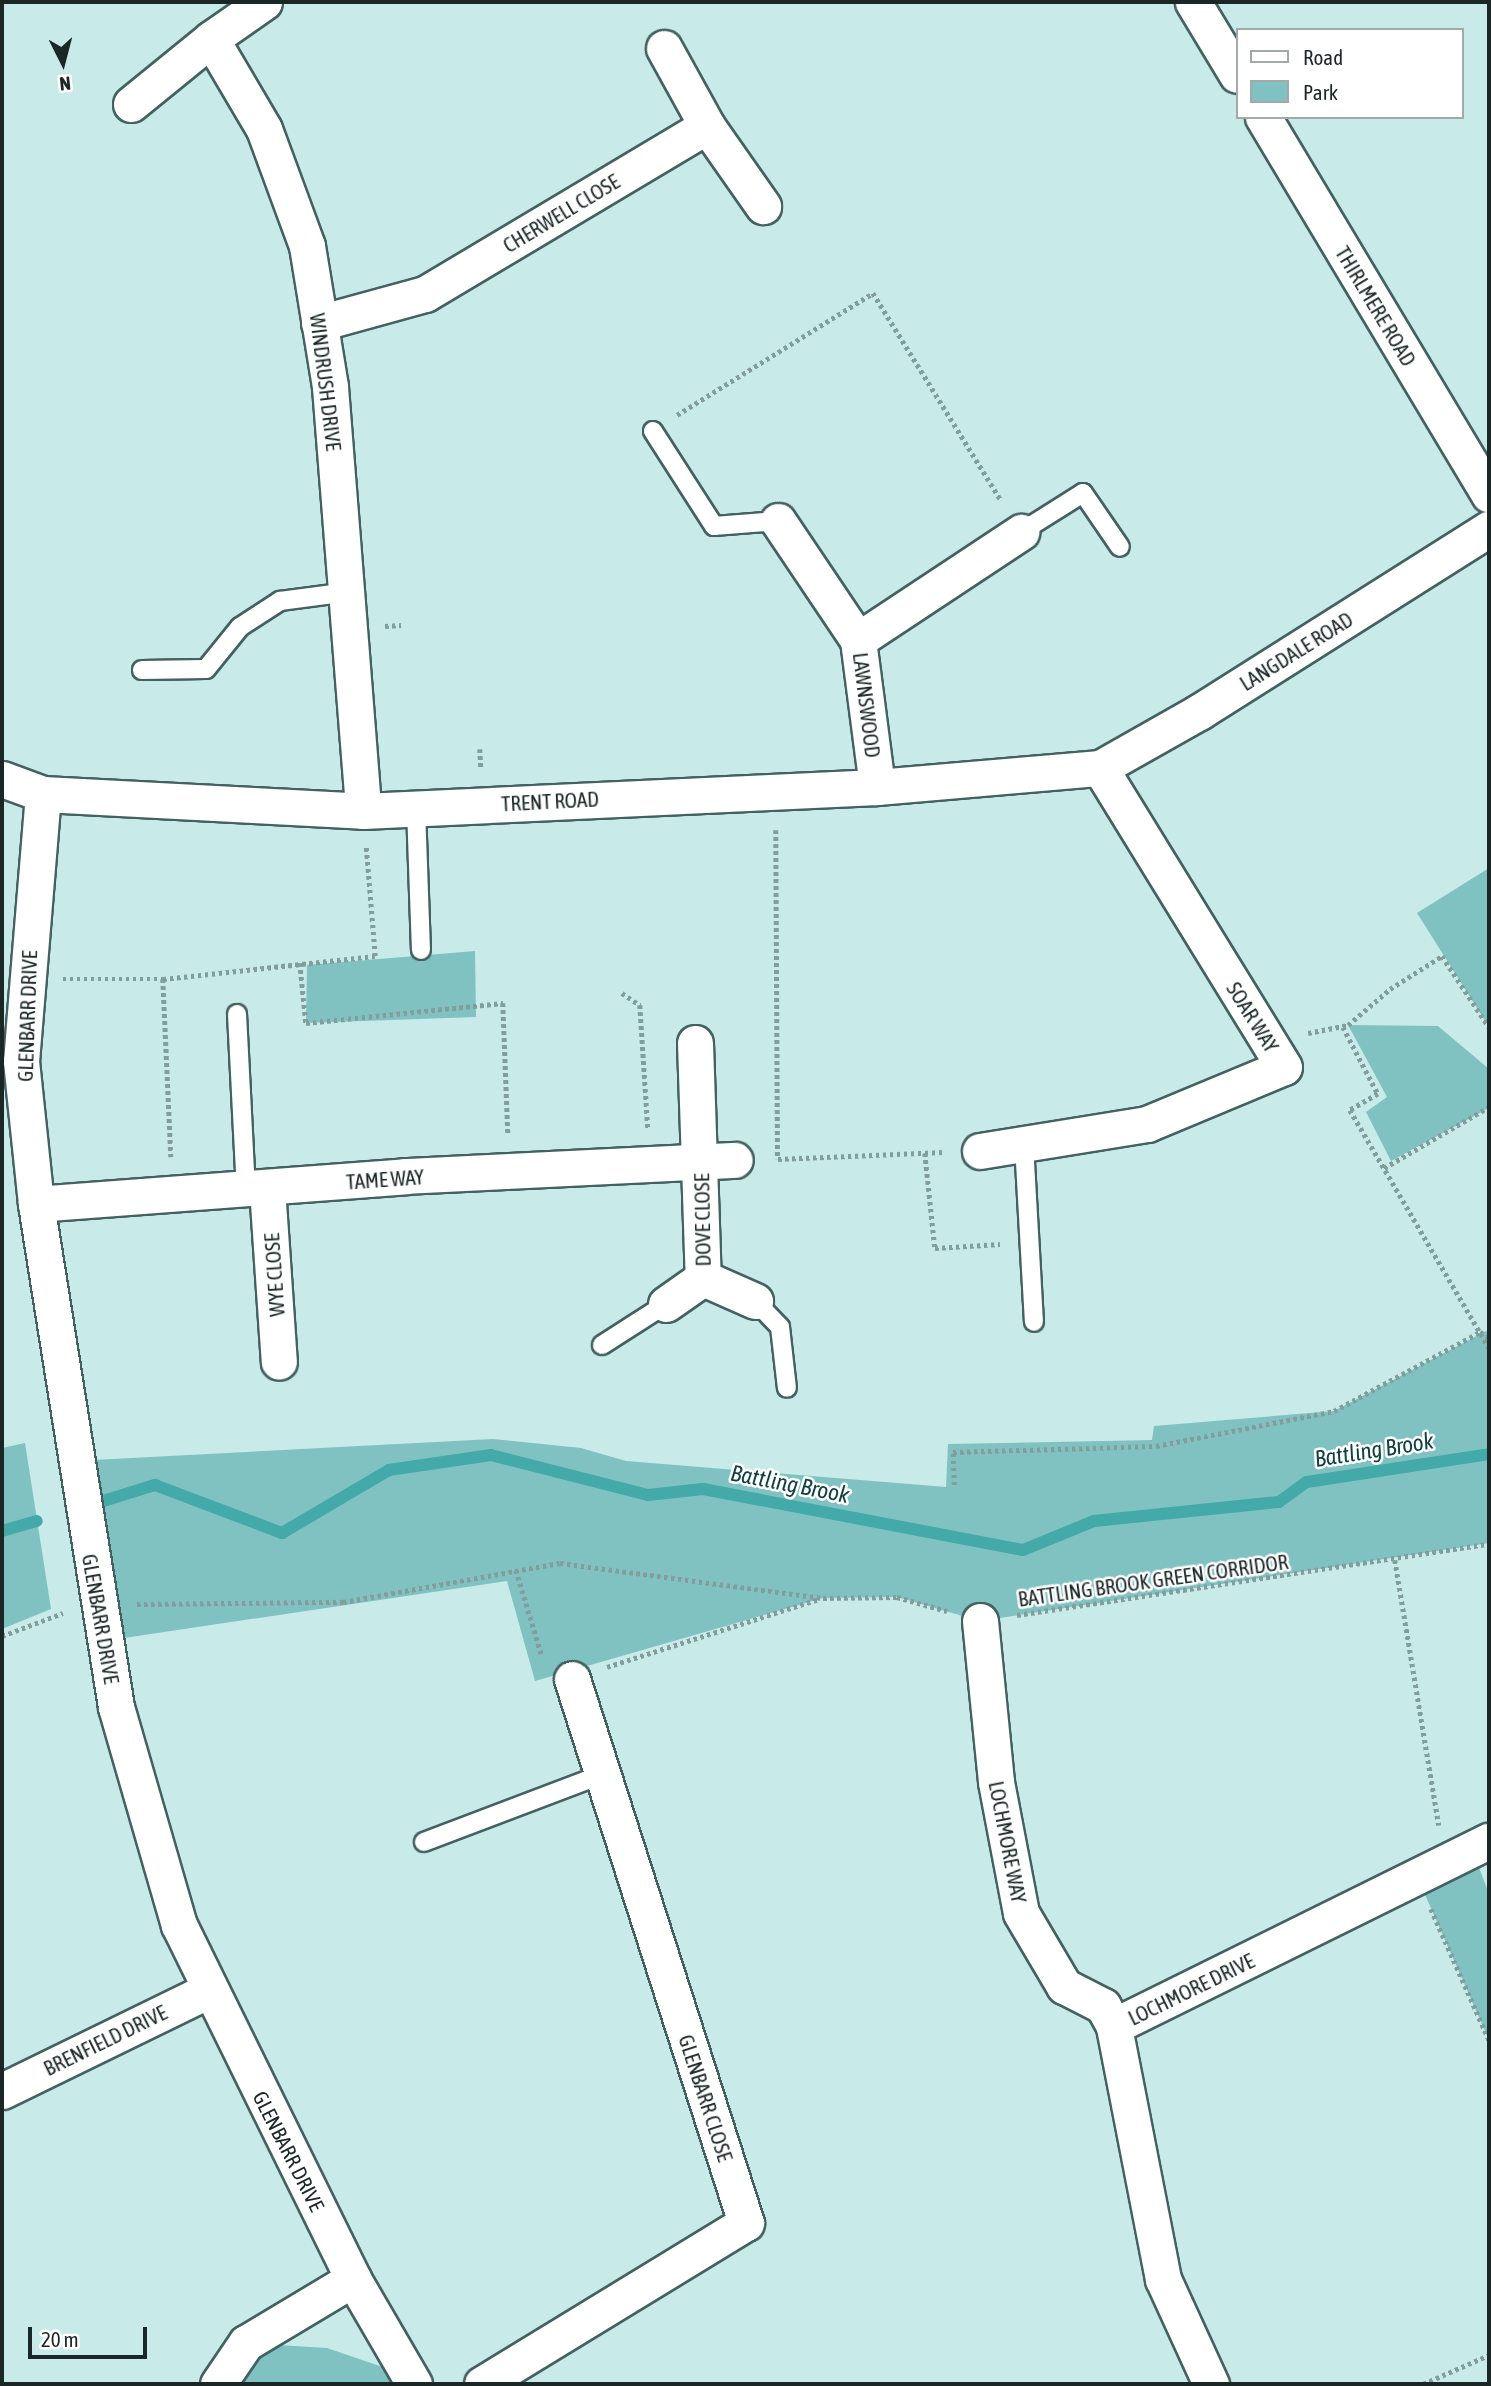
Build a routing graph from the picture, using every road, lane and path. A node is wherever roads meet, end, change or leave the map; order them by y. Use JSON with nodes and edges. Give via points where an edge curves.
{"nodes":[{"id":1,"x":264,"y":2,"type":"edge"},
{"id":2,"x":1193,"y":2,"type":"edge"},
{"id":3,"x":211,"y":39,"type":"junction"},
{"id":4,"x":664,"y":48,"type":"dead end"},
{"id":5,"x":1236,"y":73,"type":"edge"},
{"id":6,"x":131,"y":104,"type":"dead end"},
{"id":7,"x":1264,"y":119,"type":"edge"},
{"id":8,"x":707,"y":126,"type":"junction"},
{"id":9,"x":764,"y":206,"type":"dead end"},
{"id":10,"x":319,"y":323,"type":"junction"},
{"id":11,"x":653,"y":430,"type":"joint"},
{"id":12,"x":1489,"y":494,"type":"edge"},
{"id":13,"x":778,"y":521,"type":"joint"},
{"id":14,"x":1489,"y":529,"type":"edge"},
{"id":15,"x":1021,"y":532,"type":"junction"},
{"id":16,"x":1120,"y":547,"type":"dead end"},
{"id":17,"x":348,"y":592,"type":"junction"},
{"id":18,"x":858,"y":640,"type":"junction"},
{"id":19,"x":142,"y":670,"type":"dead end"},
{"id":20,"x":1100,"y":768,"type":"junction"},
{"id":21,"x":2,"y":779,"type":"edge"},
{"id":22,"x":877,"y":786,"type":"junction"},
{"id":23,"x":776,"y":790,"type":"junction"},
{"id":24,"x":43,"y":794,"type":"junction"},
{"id":25,"x":416,"y":808,"type":"junction"},
{"id":26,"x":363,"y":811,"type":"junction"},
{"id":27,"x":421,"y":950,"type":"dead end"},
{"id":28,"x":300,"y":963,"type":"junction"},
{"id":29,"x":27,"y":979,"type":"junction"},
{"id":30,"x":163,"y":979,"type":"junction"},
{"id":31,"x":622,"y":993,"type":"dead end"},
{"id":32,"x":237,"y":1014,"type":"dead end"},
{"id":33,"x":1343,"y":1027,"type":"junction"},
{"id":34,"x":1489,"y":1027,"type":"edge"},
{"id":35,"x":1264,"y":1035,"type":"junction"},
{"id":36,"x":695,"y":1043,"type":"dead end"},
{"id":37,"x":11,"y":1059,"type":"edge"},
{"id":38,"x":1489,"y":1107,"type":"edge"},
{"id":39,"x":1024,"y":1144,"type":"junction"},
{"id":40,"x":980,"y":1151,"type":"joint"},
{"id":41,"x":925,"y":1153,"type":"junction"},
{"id":42,"x":778,"y":1158,"type":"junction"},
{"id":43,"x":718,"y":1161,"type":"junction"},
{"id":44,"x":650,"y":1164,"type":"junction"},
{"id":45,"x":1384,"y":1168,"type":"junction"},
{"id":46,"x":510,"y":1171,"type":"junction"},
{"id":47,"x":256,"y":1188,"type":"junction"},
{"id":48,"x":172,"y":1194,"type":"junction"},
{"id":49,"x":36,"y":1204,"type":"junction"},
{"id":50,"x":1030,"y":1242,"type":"junction"},
{"id":51,"x":703,"y":1278,"type":"junction"},
{"id":52,"x":755,"y":1301,"type":"joint"},
{"id":53,"x":666,"y":1304,"type":"joint"},
{"id":54,"x":1034,"y":1322,"type":"dead end"},
{"id":55,"x":1480,"y":1332,"type":"junction"},
{"id":56,"x":1489,"y":1337,"type":"edge"},
{"id":57,"x":602,"y":1345,"type":"dead end"},
{"id":58,"x":1489,"y":1348,"type":"edge"},
{"id":59,"x":279,"y":1362,"type":"dead end"},
{"id":60,"x":787,"y":1388,"type":"dead end"},
{"id":61,"x":954,"y":1485,"type":"dead end"},
{"id":62,"x":1489,"y":1544,"type":"edge"},
{"id":63,"x":1395,"y":1560,"type":"junction"},
{"id":64,"x":516,"y":1570,"type":"junction"},
{"id":65,"x":823,"y":1598,"type":"junction"},
{"id":66,"x":97,"y":1604,"type":"junction"},
{"id":67,"x":980,"y":1620,"type":"junction"},
{"id":68,"x":2,"y":1636,"type":"edge"},
{"id":69,"x":572,"y":1679,"type":"junction"},
{"id":70,"x":600,"y":1775,"type":"junction"},
{"id":71,"x":424,"y":1842,"type":"dead end"},
{"id":72,"x":1489,"y":1842,"type":"edge"},
{"id":73,"x":1431,"y":1869,"type":"junction"},
{"id":74,"x":209,"y":1990,"type":"junction"},
{"id":75,"x":1114,"y":2026,"type":"junction"},
{"id":76,"x":1489,"y":2040,"type":"edge"},
{"id":77,"x":2,"y":2091,"type":"edge"},
{"id":78,"x":353,"y":2279,"type":"junction"},
{"id":79,"x":1489,"y":2355,"type":"edge"},
{"id":80,"x":218,"y":2384,"type":"edge"},
{"id":81,"x":414,"y":2384,"type":"edge"},
{"id":82,"x":482,"y":2384,"type":"edge"},
{"id":83,"x":1211,"y":2384,"type":"edge"},
{"id":84,"x":1423,"y":2384,"type":"edge"}],
"edges":[{"from":1,"to":3,"type":"street"},
{"from":2,"to":5,"type":"street"},
{"from":3,"to":6,"type":"street"},
{"from":3,"to":10,"type":"street","name":"WINDRUSH DRIVE","via":[[264,129],[307,246]]},
{"from":4,"to":8,"type":"street"},
{"from":7,"to":12,"type":"street","name":"THIRLMERE ROAD"},
{"from":8,"to":9,"type":"street"},
{"from":8,"to":10,"type":"street","name":"CHERWELL CLOSE","via":[[425,294]]},
{"from":10,"to":17,"type":"street","name":"WINDRUSH DRIVE","via":[[330,387]]},
{"from":11,"to":13,"type":"lane","via":[[714,526]]},
{"from":11,"to":15,"type":"path","via":[[873,293]]},
{"from":13,"to":18,"type":"street","name":"LAWNSWOOD"},
{"from":14,"to":20,"type":"street","name":"LANGDALE ROAD","via":[[1199,712]]},
{"from":15,"to":16,"type":"lane","via":[[1083,493]]},
{"from":15,"to":18,"type":"street"},
{"from":17,"to":19,"type":"lane","via":[[280,601],[240,627],[206,669]]},
{"from":17,"to":26,"type":"street","name":"WINDRUSH DRIVE"},
{"from":18,"to":22,"type":"street","name":"LAWNSWOOD"},
{"from":20,"to":22,"type":"street","name":"TRENT ROAD"},
{"from":20,"to":35,"type":"street","name":"SOAR WAY"},
{"from":21,"to":24,"type":"street","name":"TRENT ROAD"},
{"from":22,"to":23,"type":"street","name":"TRENT ROAD"},
{"from":23,"to":25,"type":"street","name":"TRENT ROAD"},
{"from":23,"to":42,"type":"path"},
{"from":24,"to":26,"type":"street","name":"TRENT ROAD"},
{"from":24,"to":29,"type":"street","name":"GLENBARR DRIVE"},
{"from":25,"to":26,"type":"street","name":"TRENT ROAD"},
{"from":25,"to":27,"type":"lane"},
{"from":26,"to":28,"type":"path","via":[[375,956]]},
{"from":28,"to":30,"type":"path"},
{"from":28,"to":46,"type":"path","via":[[306,1023],[503,1003]]},
{"from":29,"to":30,"type":"path"},
{"from":29,"to":37,"type":"street","name":"GLENBARR DRIVE"},
{"from":30,"to":48,"type":"path"},
{"from":31,"to":44,"type":"path","via":[[640,1005]]},
{"from":32,"to":47,"type":"lane"},
{"from":33,"to":34,"type":"path","via":[[1443,956]]},
{"from":33,"to":35,"type":"path"},
{"from":33,"to":45,"type":"path","via":[[1378,1094],[1350,1110]]},
{"from":35,"to":39,"type":"street","name":"SOAR WAY","via":[[1284,1067],[1147,1124]]},
{"from":36,"to":43,"type":"street","name":"DOVE CLOSE"},
{"from":37,"to":49,"type":"street","name":"GLENBARR DRIVE"},
{"from":38,"to":45,"type":"path"},
{"from":39,"to":40,"type":"street","name":"SOAR WAY"},
{"from":39,"to":50,"type":"lane"},
{"from":40,"to":41,"type":"path"},
{"from":41,"to":42,"type":"path"},
{"from":41,"to":50,"type":"path","via":[[935,1248]]},
{"from":42,"to":43,"type":"path"},
{"from":43,"to":44,"type":"street","name":"TAME WAY"},
{"from":43,"to":51,"type":"street","name":"DOVE CLOSE"},
{"from":44,"to":46,"type":"street","name":"TAME WAY"},
{"from":45,"to":55,"type":"path"},
{"from":46,"to":47,"type":"street","name":"TAME WAY"},
{"from":47,"to":48,"type":"street","name":"TAME WAY"},
{"from":47,"to":59,"type":"street","name":"WYE CLOSE"},
{"from":48,"to":49,"type":"street","name":"TAME WAY"},
{"from":49,"to":66,"type":"street","name":"GLENBARR DRIVE"},
{"from":50,"to":54,"type":"lane"},
{"from":51,"to":52,"type":"street"},
{"from":51,"to":53,"type":"street"},
{"from":52,"to":60,"type":"lane","via":[[780,1327]]},
{"from":53,"to":57,"type":"lane"},
{"from":55,"to":56,"type":"path"},
{"from":55,"to":58,"type":"path"},
{"from":55,"to":61,"type":"path","via":[[1334,1410],[1156,1447],[953,1452]]},
{"from":62,"to":63,"type":"path","name":"BATTLING BROOK GREEN CORRIDOR"},
{"from":63,"to":67,"type":"path","name":"BATTLING BROOK GREEN CORRIDOR"},
{"from":63,"to":73,"type":"path"},
{"from":64,"to":65,"type":"path","name":"BATTLING BROOK GREEN CORRIDOR","via":[[560,1563]]},
{"from":64,"to":66,"type":"path","name":"BATTLING BROOK GREEN CORRIDOR","via":[[343,1602]]},
{"from":64,"to":69,"type":"path","via":[[551,1685]]},
{"from":65,"to":67,"type":"path","name":"BATTLING BROOK GREEN CORRIDOR","via":[[897,1597]]},
{"from":65,"to":69,"type":"path","name":"BATTLING BROOK GREEN CORRIDOR"},
{"from":66,"to":68,"type":"path","name":"BATTLING BROOK GREEN CORRIDOR"},
{"from":66,"to":74,"type":"street","name":"GLENBARR DRIVE","via":[[116,1707],[179,1925]]},
{"from":67,"to":75,"type":"street","name":"LOCHMORE WAY","via":[[996,1782],[1021,1913],[1064,1986],[1103,2006]]},
{"from":69,"to":70,"type":"street","name":"GLENBARR CLOSE"},
{"from":70,"to":71,"type":"lane"},
{"from":70,"to":82,"type":"street","name":"GLENBARR CLOSE","via":[[746,2223]]},
{"from":72,"to":73,"type":"street","name":"LOCHMORE DRIVE"},
{"from":73,"to":75,"type":"street","name":"LOCHMORE DRIVE"},
{"from":73,"to":76,"type":"path"},
{"from":74,"to":77,"type":"street","name":"BRENFIELD DRIVE"},
{"from":74,"to":78,"type":"street","name":"GLENBARR DRIVE"},
{"from":75,"to":83,"type":"street","name":"LOCHMORE DRIVE","via":[[1163,2279]]},
{"from":78,"to":80,"type":"street","via":[[246,2343]]},
{"from":78,"to":81,"type":"street","name":"GLENBARR DRIVE"},
{"from":79,"to":84,"type":"path"}]}
